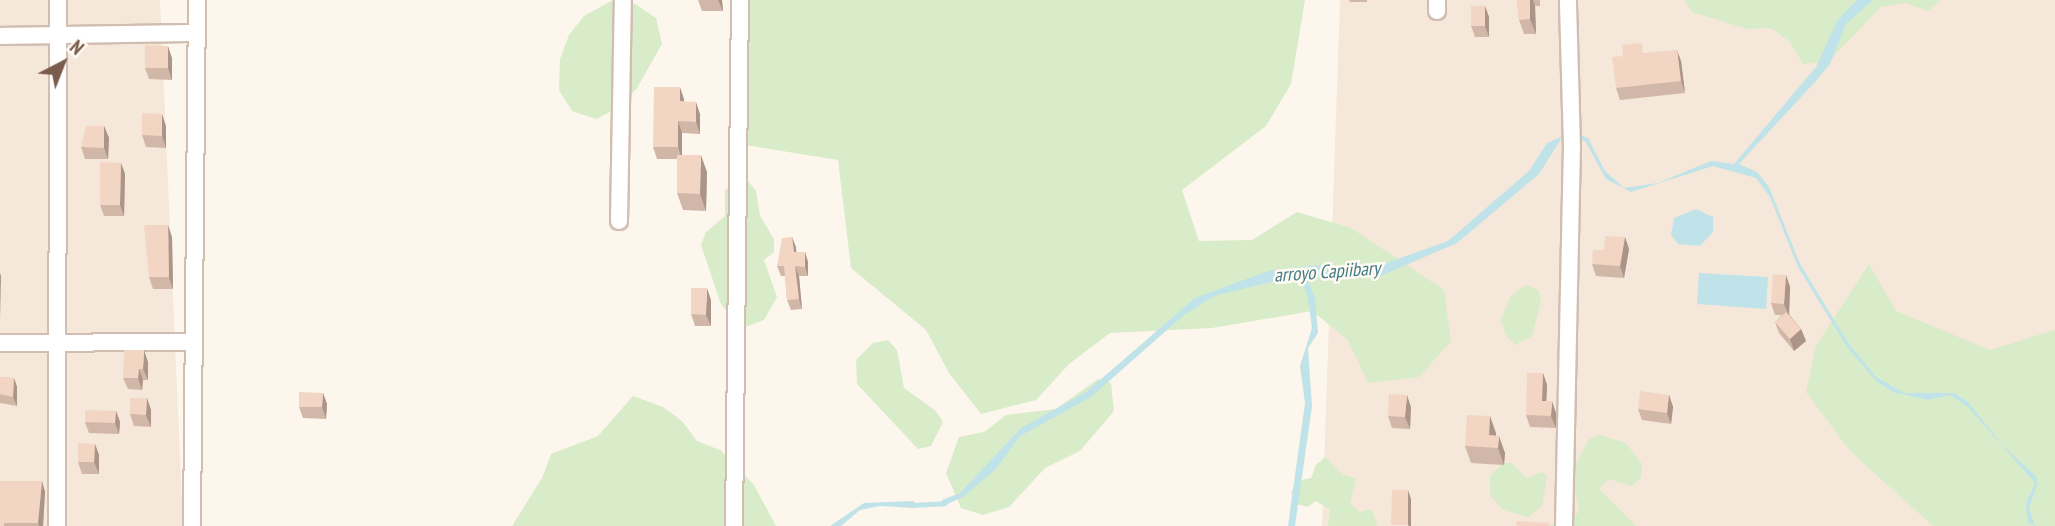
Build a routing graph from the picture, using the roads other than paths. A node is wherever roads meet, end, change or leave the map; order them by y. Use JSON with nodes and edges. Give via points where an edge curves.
{"nodes":[{"id":1,"x":58,"y":0,"type":"edge"},
{"id":2,"x":197,"y":0,"type":"edge"},
{"id":3,"x":623,"y":0,"type":"edge"},
{"id":4,"x":740,"y":0,"type":"edge"},
{"id":5,"x":1568,"y":0,"type":"edge"},
{"id":6,"x":197,"y":33,"type":"junction"},
{"id":7,"x":58,"y":36,"type":"junction"},
{"id":8,"x":0,"y":37,"type":"edge"},
{"id":9,"x":620,"y":222,"type":"dead end"},
{"id":10,"x":57,"y":342,"type":"junction"},
{"id":11,"x":192,"y":342,"type":"junction"},
{"id":12,"x":0,"y":344,"type":"edge"},
{"id":13,"x":57,"y":526,"type":"edge"},
{"id":14,"x":192,"y":526,"type":"edge"},
{"id":15,"x":734,"y":526,"type":"edge"},
{"id":16,"x":1564,"y":526,"type":"edge"}],
"edges":[{"from":1,"to":7,"type":"street"},
{"from":2,"to":6,"type":"street"},
{"from":3,"to":9,"type":"street"},
{"from":4,"to":15,"type":"street"},
{"from":5,"to":16,"type":"street","via":[[1572,147]]},
{"from":6,"to":7,"type":"street"},
{"from":6,"to":11,"type":"street"},
{"from":7,"to":8,"type":"street"},
{"from":7,"to":10,"type":"street"},
{"from":10,"to":11,"type":"street"},
{"from":10,"to":12,"type":"street"},
{"from":10,"to":13,"type":"street"},
{"from":11,"to":14,"type":"street"}]}
